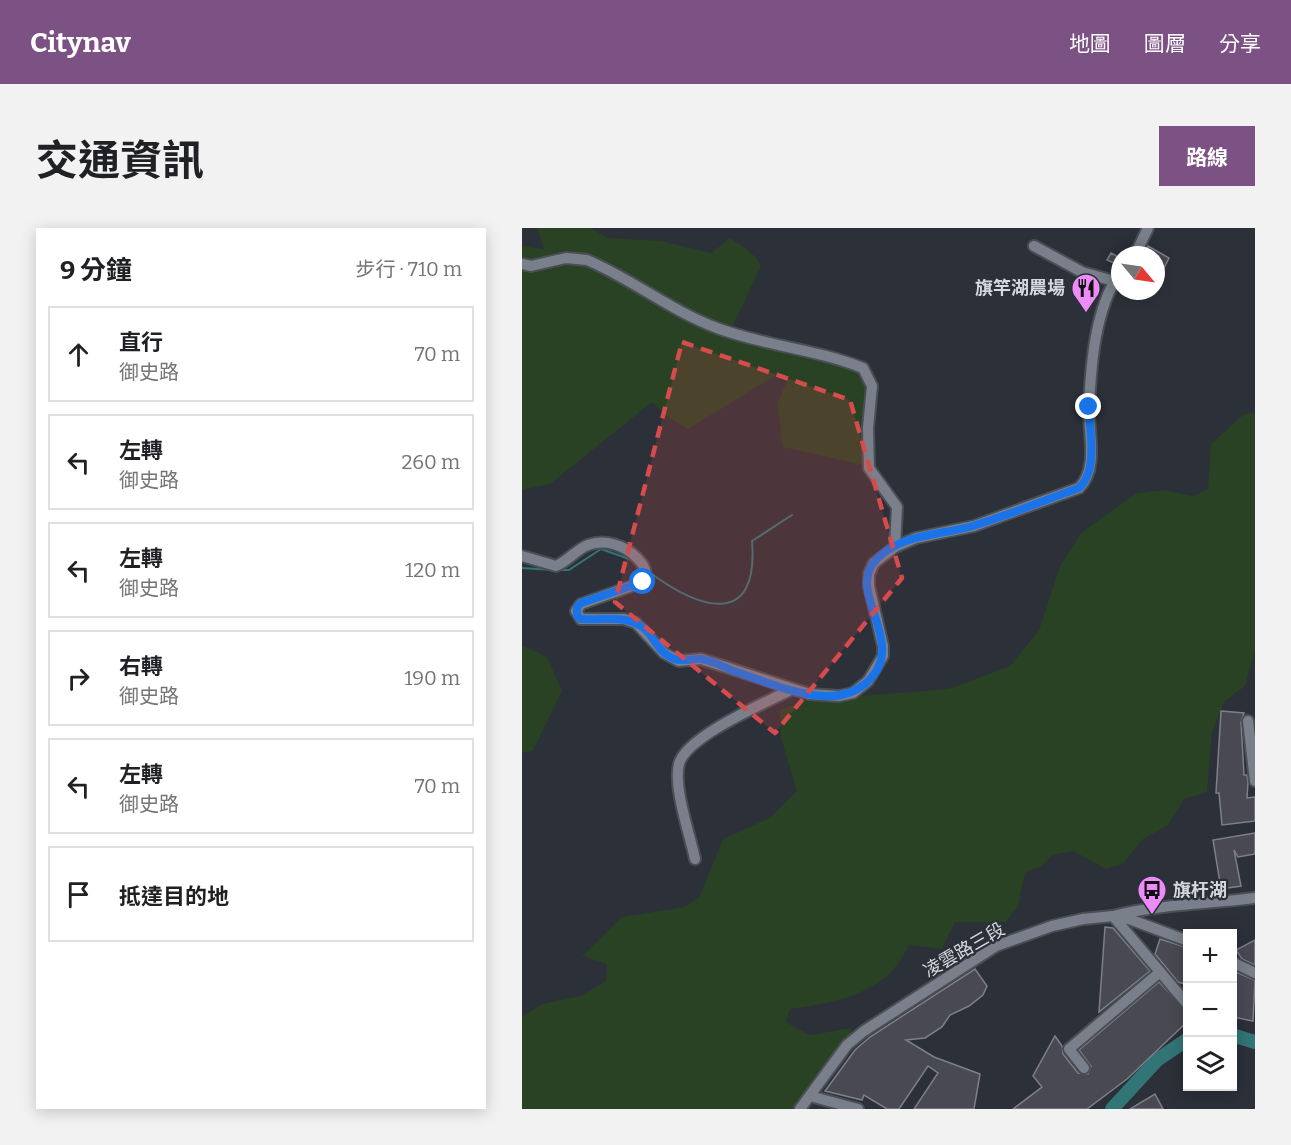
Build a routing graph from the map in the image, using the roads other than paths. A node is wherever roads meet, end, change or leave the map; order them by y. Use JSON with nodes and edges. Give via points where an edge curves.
{"nodes":[{"id":1,"x":1148,"y":228,"type":"edge"},
{"id":2,"x":1034,"y":246,"type":"dead end"},
{"id":3,"x":1139,"y":246,"type":"edge"},
{"id":4,"x":522,"y":264,"type":"edge"},
{"id":5,"x":1111,"y":275,"type":"edge"},
{"id":6,"x":1111,"y":293,"type":"edge"},
{"id":7,"x":895,"y":547,"type":"junction"},
{"id":8,"x":522,"y":556,"type":"edge"},
{"id":9,"x":792,"y":689,"type":"junction"},
{"id":10,"x":1248,"y":721,"type":"dead end"},
{"id":11,"x":1255,"y":781,"type":"edge"},
{"id":12,"x":695,"y":859,"type":"dead end"},
{"id":13,"x":1255,"y":898,"type":"edge"},
{"id":14,"x":1113,"y":916,"type":"junction"},
{"id":15,"x":1183,"y":939,"type":"edge"},
{"id":16,"x":1237,"y":964,"type":"edge"},
{"id":17,"x":1160,"y":972,"type":"junction"},
{"id":18,"x":1255,"y":973,"type":"edge"},
{"id":19,"x":1183,"y":999,"type":"edge"},
{"id":20,"x":1084,"y":1068,"type":"dead end"},
{"id":21,"x":810,"y":1096,"type":"junction"},
{"id":22,"x":800,"y":1109,"type":"edge"},
{"id":23,"x":858,"y":1109,"type":"edge"}],
"edges":[{"from":1,"to":3,"type":"street"},
{"from":2,"to":5,"type":"street","via":[[1067,265]]},
{"from":4,"to":7,"type":"street","via":[[531,266],[566,258],[587,260],[716,328],[863,368],[872,386],[869,468],[897,507]]},
{"from":6,"to":7,"type":"street","via":[[1096,337],[1089,407],[1090,465],[1079,488],[974,526],[916,538]]},
{"from":7,"to":9,"type":"street","via":[[874,563],[869,574],[872,605],[883,645],[876,670],[853,693],[822,696]]},
{"from":8,"to":9,"type":"street","via":[[556,566],[587,546],[602,543],[625,548],[646,570],[643,582],[581,603],[577,616],[636,623],[671,658],[701,659]]},
{"from":9,"to":12,"type":"street","via":[[703,737],[679,763],[678,778]]},
{"from":10,"to":11,"type":"street"},
{"from":13,"to":14,"type":"street","via":[[1198,901]]},
{"from":14,"to":15,"type":"street","name":"凌雲路三段"},
{"from":14,"to":17,"type":"street"},
{"from":14,"to":21,"type":"street","name":"凌雲路三段","via":[[1052,926],[996,946],[864,1031],[847,1045]]},
{"from":16,"to":18,"type":"street"},
{"from":17,"to":19,"type":"street"},
{"from":17,"to":20,"type":"street","via":[[1069,1049]]},
{"from":21,"to":22,"type":"street","name":"凌雲路三段"},
{"from":21,"to":23,"type":"street"}]}
